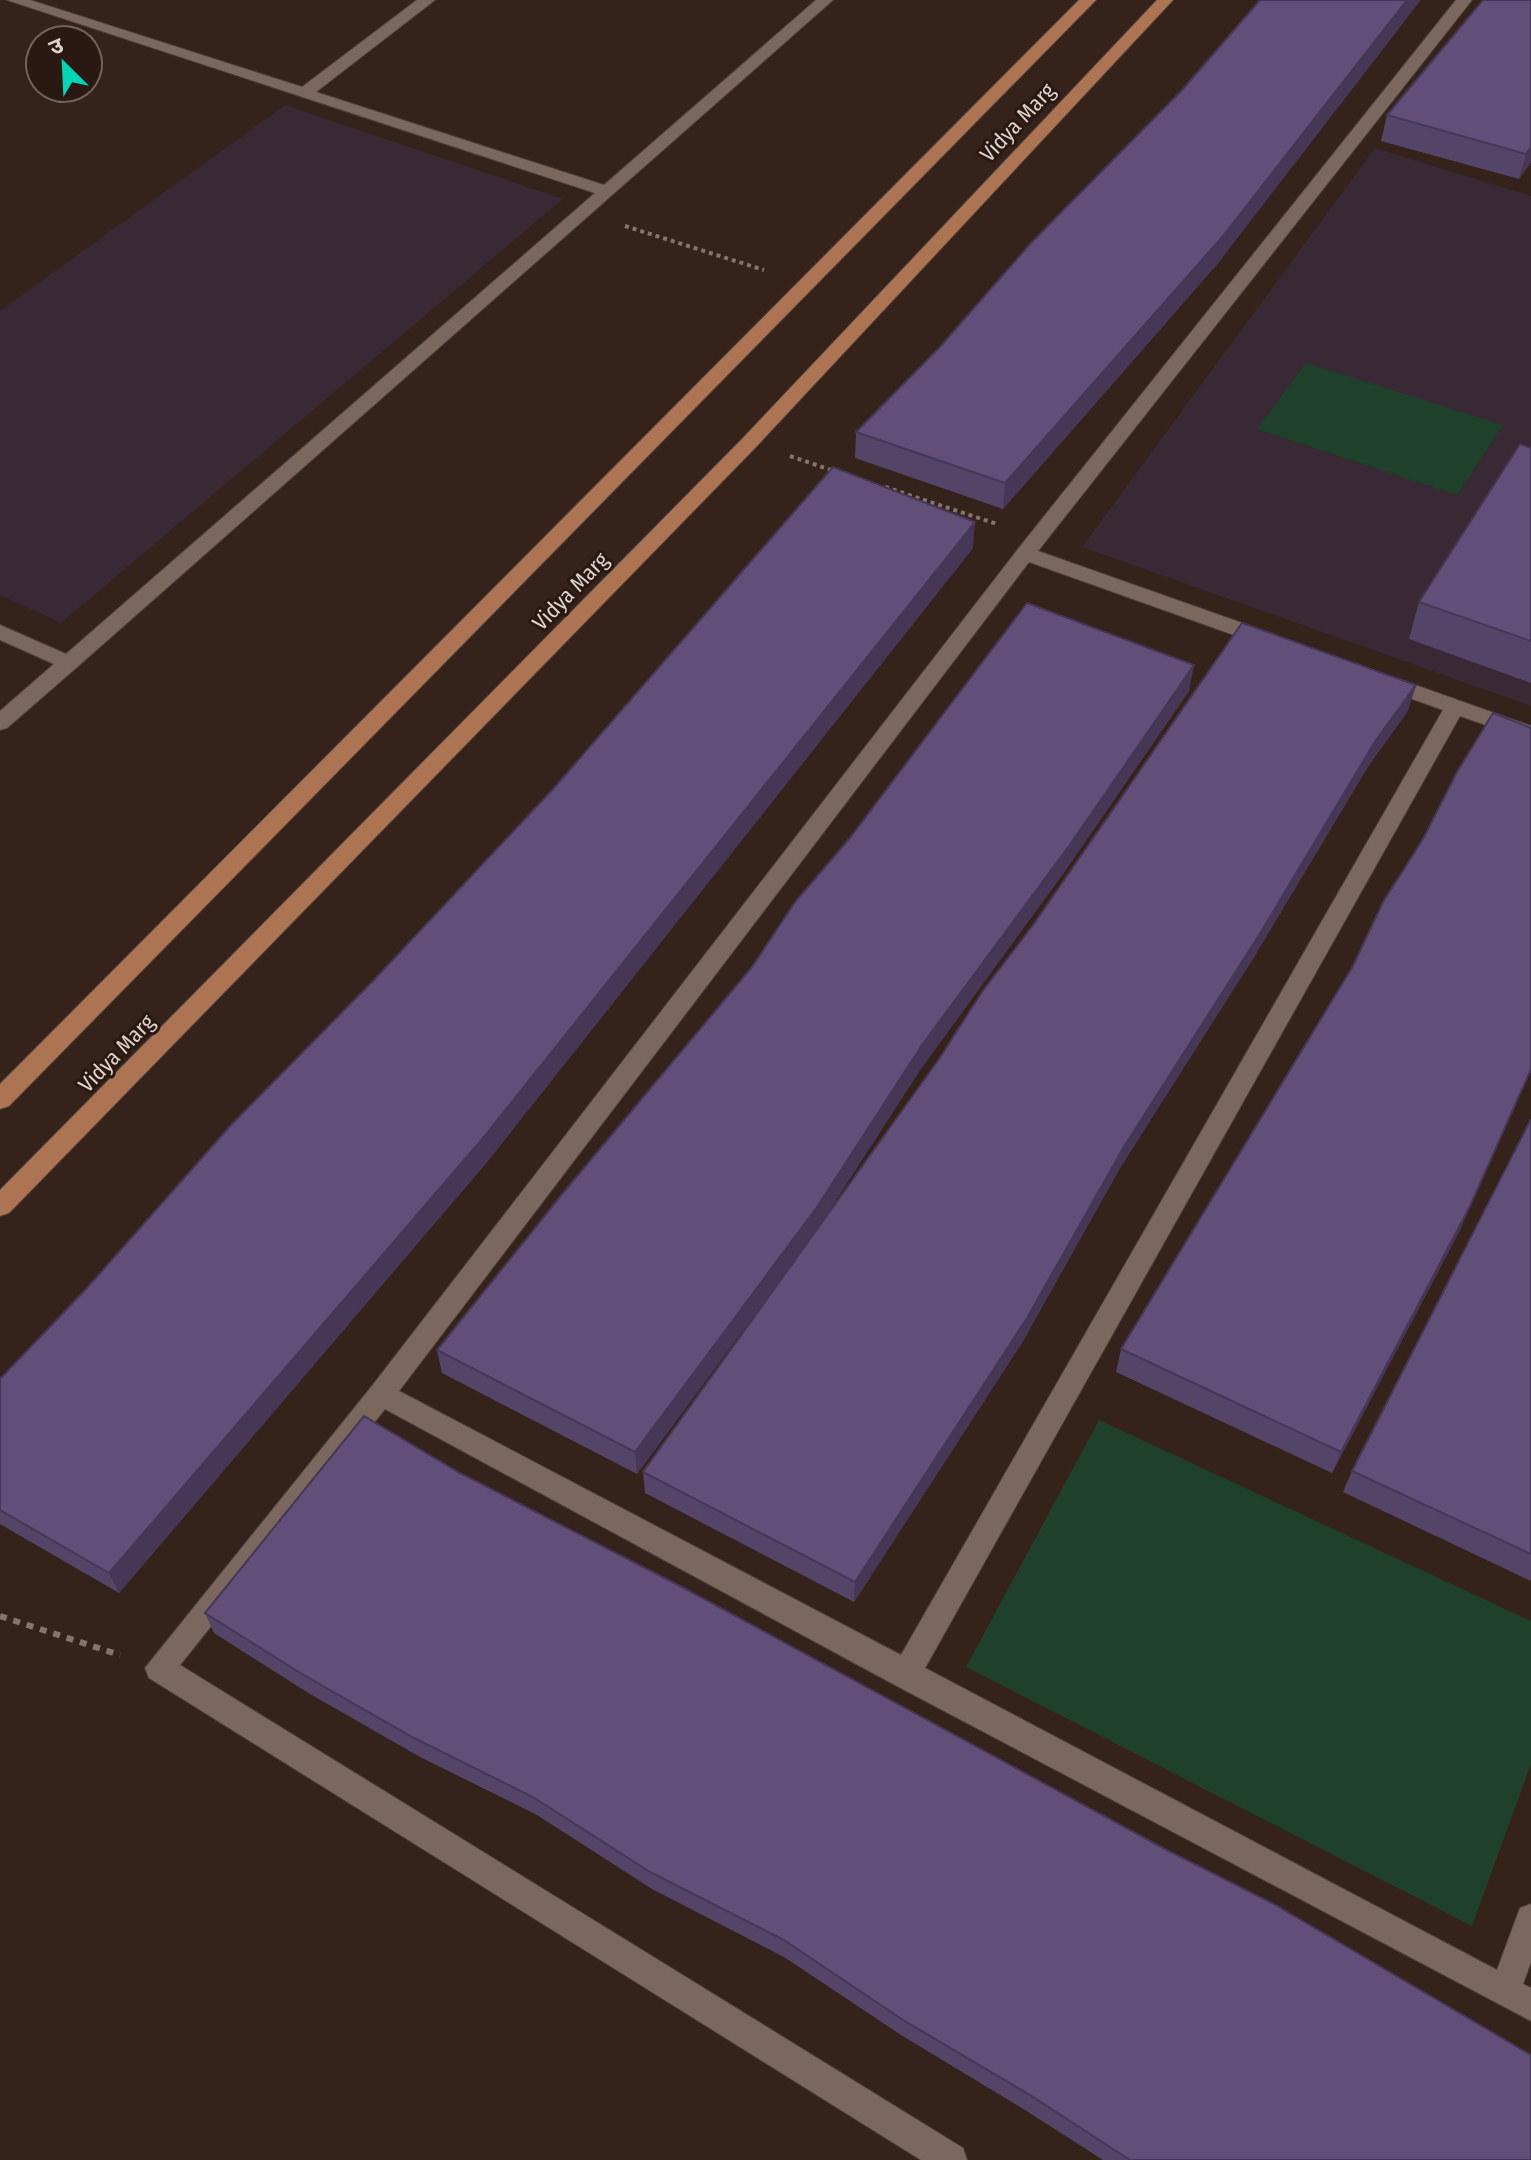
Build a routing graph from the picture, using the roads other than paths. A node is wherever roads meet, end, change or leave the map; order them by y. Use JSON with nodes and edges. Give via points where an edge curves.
{"nodes":[{"id":1,"x":15,"y":0,"type":"edge"},
{"id":2,"x":427,"y":0,"type":"edge"},
{"id":3,"x":1088,"y":0,"type":"edge"},
{"id":4,"x":1165,"y":0,"type":"edge"},
{"id":5,"x":1464,"y":0,"type":"edge"},
{"id":6,"x":819,"y":1,"type":"edge"},
{"id":7,"x":306,"y":92,"type":"junction"},
{"id":8,"x":607,"y":191,"type":"junction"},
{"id":9,"x":1032,"y":546,"type":"junction"},
{"id":10,"x":0,"y":632,"type":"edge"},
{"id":11,"x":1294,"y":649,"type":"edge"},
{"id":12,"x":69,"y":663,"type":"junction"},
{"id":13,"x":1367,"y":675,"type":"edge"},
{"id":14,"x":1455,"y":707,"type":"junction"},
{"id":15,"x":0,"y":723,"type":"edge"},
{"id":16,"x":1531,"y":734,"type":"edge"},
{"id":17,"x":0,"y":1099,"type":"edge"},
{"id":18,"x":0,"y":1206,"type":"edge"},
{"id":19,"x":381,"y":1394,"type":"junction"},
{"id":20,"x":905,"y":1675,"type":"junction"},
{"id":21,"x":1531,"y":1919,"type":"edge"},
{"id":22,"x":1518,"y":1998,"type":"edge"},
{"id":23,"x":951,"y":2160,"type":"edge"}],
"edges":[{"from":1,"to":7,"type":"street"},
{"from":2,"to":7,"type":"street"},
{"from":3,"to":17,"type":"main road","name":"Vidya Marg"},
{"from":4,"to":18,"type":"main road","name":"Vidya Marg","via":[[749,443]]},
{"from":5,"to":9,"type":"street"},
{"from":6,"to":8,"type":"street"},
{"from":7,"to":8,"type":"street"},
{"from":8,"to":12,"type":"street"},
{"from":9,"to":11,"type":"street"},
{"from":9,"to":19,"type":"street"},
{"from":10,"to":12,"type":"street"},
{"from":12,"to":15,"type":"street"},
{"from":13,"to":14,"type":"street"},
{"from":14,"to":16,"type":"street"},
{"from":14,"to":20,"type":"street"},
{"from":19,"to":20,"type":"street"},
{"from":19,"to":23,"type":"street","via":[[159,1668]]},
{"from":20,"to":22,"type":"street"},
{"from":21,"to":22,"type":"street"}]}
